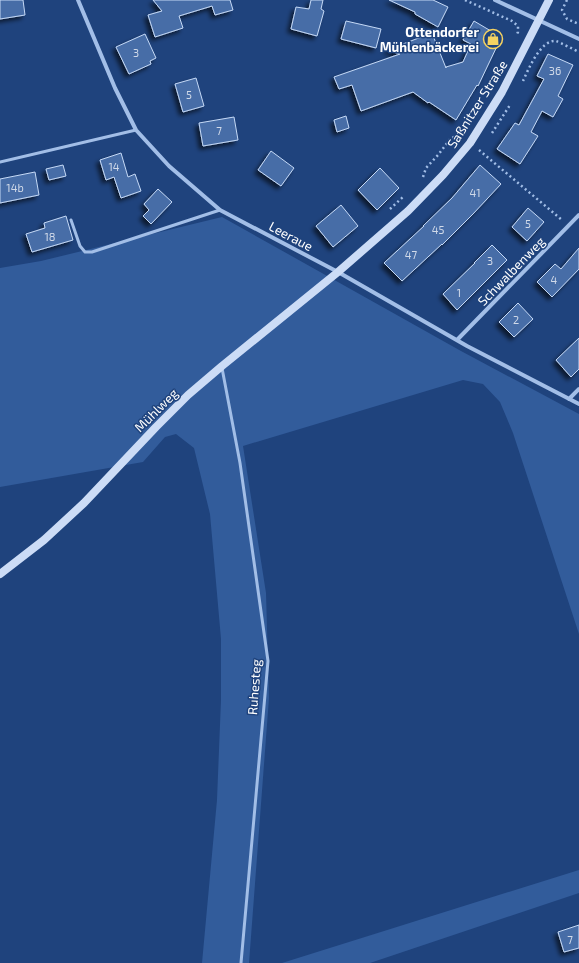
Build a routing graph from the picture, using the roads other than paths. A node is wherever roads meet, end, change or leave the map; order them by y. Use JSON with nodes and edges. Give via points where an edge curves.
{"nodes":[{"id":1,"x":78,"y":0,"type":"edge"},
{"id":2,"x":495,"y":0,"type":"edge"},
{"id":3,"x":549,"y":0,"type":"edge"},
{"id":4,"x":539,"y":20,"type":"junction"},
{"id":5,"x":579,"y":39,"type":"edge"},
{"id":6,"x":136,"y":130,"type":"junction"},
{"id":7,"x":0,"y":162,"type":"edge"},
{"id":8,"x":220,"y":210,"type":"junction"},
{"id":9,"x":579,"y":216,"type":"edge"},
{"id":10,"x":71,"y":220,"type":"dead end"},
{"id":11,"x":338,"y":272,"type":"junction"},
{"id":12,"x":457,"y":340,"type":"junction"},
{"id":13,"x":222,"y":366,"type":"junction"},
{"id":14,"x":579,"y":389,"type":"edge"},
{"id":15,"x":569,"y":399,"type":"junction"},
{"id":16,"x":579,"y":404,"type":"edge"},
{"id":17,"x":0,"y":574,"type":"edge"},
{"id":18,"x":241,"y":963,"type":"edge"}],
"edges":[{"from":1,"to":6,"type":"street","name":"Leeraue","via":[[115,88]]},
{"from":2,"to":4,"type":"street"},
{"from":3,"to":4,"type":"street","name":"Saßnitzer Straße"},
{"from":4,"to":5,"type":"street"},
{"from":4,"to":11,"type":"street","name":"Saßnitzer Straße","via":[[502,92],[470,143],[408,211]]},
{"from":6,"to":7,"type":"lane"},
{"from":6,"to":8,"type":"street","name":"Leeraue","via":[[169,166]]},
{"from":8,"to":10,"type":"lane","via":[[92,252],[84,252],[80,246]]},
{"from":8,"to":11,"type":"street","name":"Leeraue"},
{"from":9,"to":12,"type":"street","name":"Schwalbenweg"},
{"from":11,"to":12,"type":"street","name":"Leeraue"},
{"from":11,"to":13,"type":"street","name":"Mühlweg"},
{"from":12,"to":15,"type":"street","name":"Leeraue"},
{"from":13,"to":17,"type":"street","name":"Mühlweg","via":[[188,395],[84,503],[44,540]]},
{"from":13,"to":18,"type":"lane","name":"Ruhesteg","via":[[240,463],[268,661]]},
{"from":14,"to":15,"type":"street"},
{"from":15,"to":16,"type":"street","name":"Leeraue"}]}
